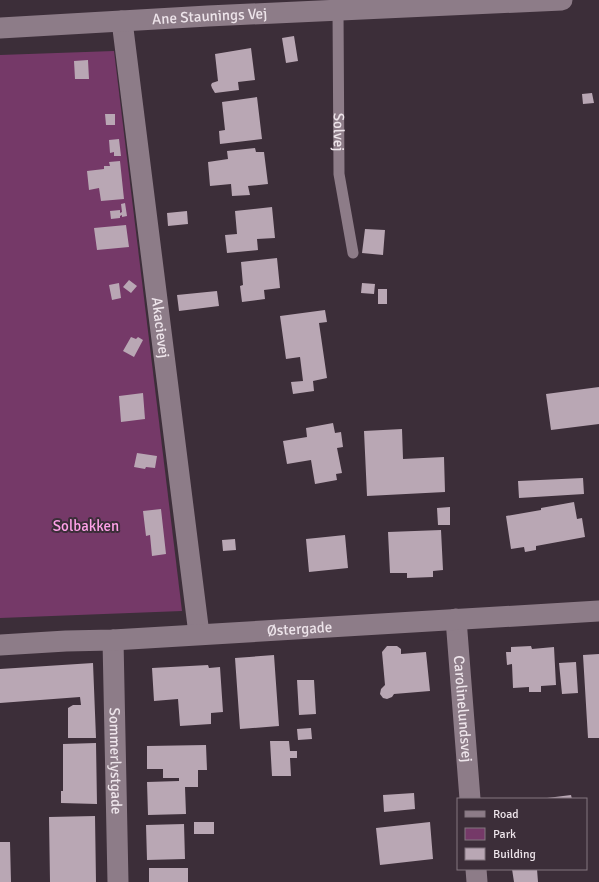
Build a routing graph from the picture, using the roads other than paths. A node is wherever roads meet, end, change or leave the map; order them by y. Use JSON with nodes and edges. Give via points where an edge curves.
{"nodes":[{"id":1,"x":562,"y":0,"type":"edge"},
{"id":2,"x":514,"y":1,"type":"edge"},
{"id":3,"x":207,"y":8,"type":"edge"},
{"id":4,"x":338,"y":10,"type":"junction"},
{"id":5,"x":122,"y":21,"type":"junction"},
{"id":6,"x":0,"y":28,"type":"edge"},
{"id":7,"x":353,"y":253,"type":"dead end"},
{"id":8,"x":599,"y":611,"type":"edge"},
{"id":9,"x":456,"y":619,"type":"junction"},
{"id":10,"x":199,"y":634,"type":"junction"},
{"id":11,"x":113,"y":640,"type":"junction"},
{"id":12,"x":0,"y":645,"type":"edge"},
{"id":13,"x":470,"y":798,"type":"edge"},
{"id":14,"x":476,"y":870,"type":"edge"},
{"id":15,"x":118,"y":882,"type":"edge"},
{"id":16,"x":477,"y":882,"type":"edge"}],
"edges":[{"from":1,"to":2,"type":"street","name":"Ane Staunings Vej"},
{"from":2,"to":4,"type":"street","name":"Ane Staunings Vej"},
{"from":3,"to":4,"type":"street","name":"Ane Staunings Vej"},
{"from":3,"to":5,"type":"street","name":"Ane Staunings Vej"},
{"from":4,"to":7,"type":"lane","name":"Solvej","via":[[339,174]]},
{"from":5,"to":6,"type":"street","name":"Ane Staunings Vej"},
{"from":5,"to":10,"type":"street","name":"Akacievej"},
{"from":8,"to":9,"type":"street","name":"Østergade"},
{"from":9,"to":10,"type":"street","name":"Østergade"},
{"from":9,"to":13,"type":"street","name":"Carolinelundsvej"},
{"from":10,"to":11,"type":"street","name":"Østergade"},
{"from":11,"to":12,"type":"street","name":"Østergade"},
{"from":11,"to":15,"type":"street","name":"Sommerlystgade"},
{"from":14,"to":16,"type":"street"}]}
